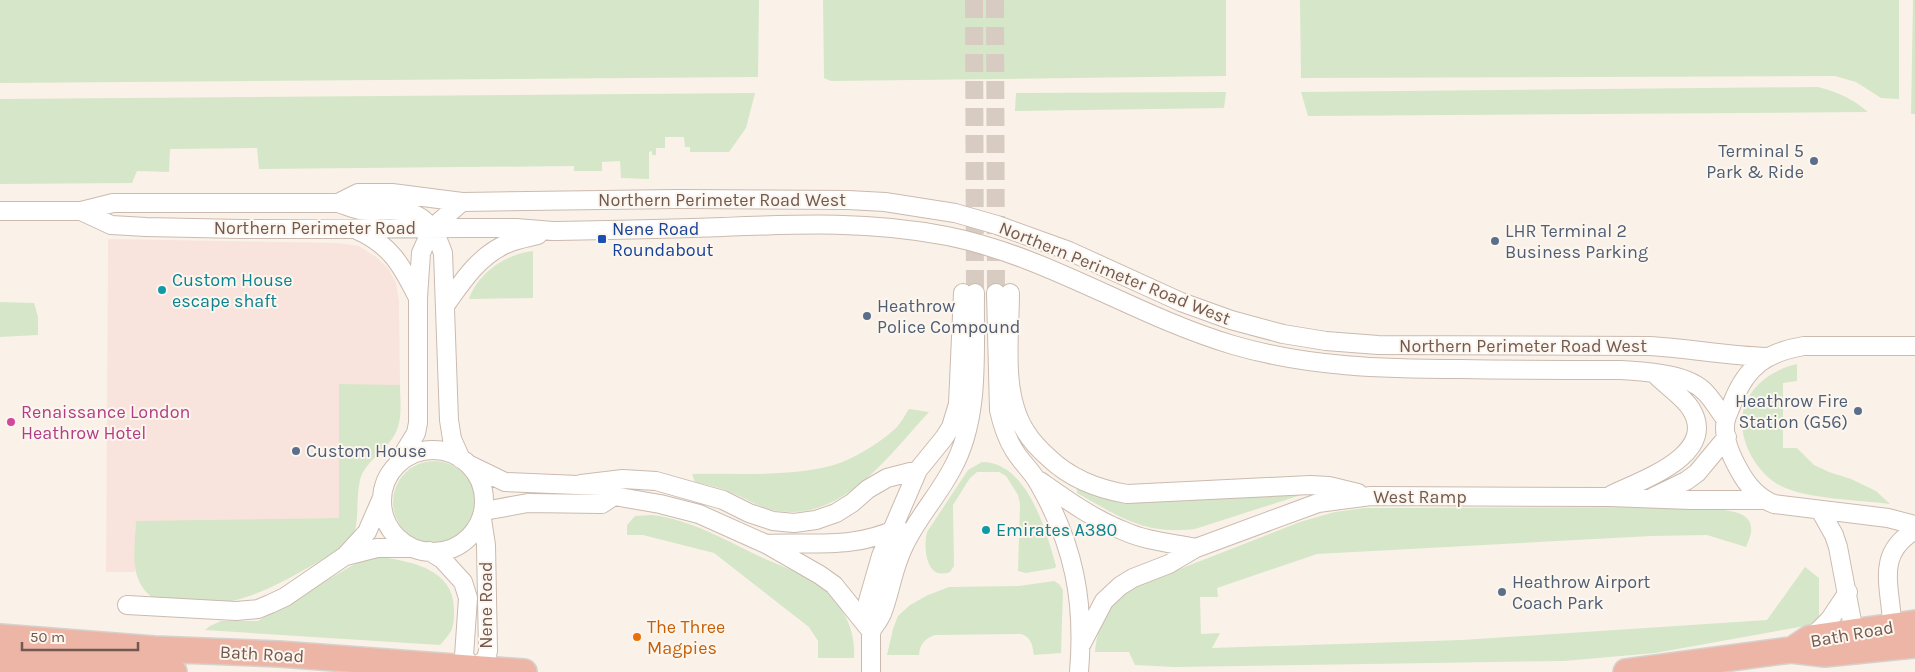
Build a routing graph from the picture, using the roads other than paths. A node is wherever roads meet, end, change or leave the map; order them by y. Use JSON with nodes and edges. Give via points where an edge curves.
{"nodes":[{"id":1,"x":462,"y":202,"type":"junction"},
{"id":2,"x":338,"y":203,"type":"junction"},
{"id":3,"x":0,"y":211,"type":"edge"},
{"id":4,"x":80,"y":212,"type":"junction"},
{"id":5,"x":432,"y":228,"type":"junction"},
{"id":6,"x":355,"y":229,"type":"junction"},
{"id":7,"x":553,"y":231,"type":"junction"},
{"id":8,"x":418,"y":298,"type":"junction"},
{"id":9,"x":445,"y":306,"type":"junction"},
{"id":10,"x":1915,"y":346,"type":"edge"},
{"id":11,"x":1767,"y":357,"type":"junction"},
{"id":12,"x":1655,"y":374,"type":"junction"},
{"id":13,"x":1726,"y":429,"type":"junction"},
{"id":14,"x":399,"y":461,"type":"junction"},
{"id":15,"x":465,"y":461,"type":"junction"},
{"id":16,"x":918,"y":470,"type":"junction"},
{"id":17,"x":1035,"y":477,"type":"junction"},
{"id":18,"x":580,"y":484,"type":"junction"},
{"id":19,"x":614,"y":496,"type":"junction"},
{"id":20,"x":1371,"y":496,"type":"junction"},
{"id":21,"x":1609,"y":496,"type":"junction"},
{"id":22,"x":1653,"y":498,"type":"junction"},
{"id":23,"x":381,"y":500,"type":"junction"},
{"id":24,"x":1763,"y":500,"type":"junction"},
{"id":25,"x":1820,"y":510,"type":"junction"},
{"id":26,"x":924,"y":512,"type":"junction"},
{"id":27,"x":483,"y":515,"type":"junction"},
{"id":28,"x":1915,"y":525,"type":"edge"},
{"id":29,"x":1915,"y":530,"type":"edge"},
{"id":30,"x":892,"y":531,"type":"junction"},
{"id":31,"x":766,"y":544,"type":"junction"},
{"id":32,"x":410,"y":548,"type":"junction"},
{"id":33,"x":1196,"y":548,"type":"junction"},
{"id":34,"x":429,"y":552,"type":"junction"},
{"id":35,"x":346,"y":556,"type":"junction"},
{"id":36,"x":1848,"y":592,"type":"junction"},
{"id":37,"x":127,"y":605,"type":"dead end"},
{"id":38,"x":1904,"y":624,"type":"edge"},
{"id":39,"x":871,"y":631,"type":"junction"},
{"id":40,"x":1854,"y":632,"type":"junction"},
{"id":41,"x":0,"y":637,"type":"edge"},
{"id":42,"x":1082,"y":644,"type":"junction"},
{"id":43,"x":1801,"y":644,"type":"junction"},
{"id":44,"x":1915,"y":645,"type":"edge"},
{"id":45,"x":1880,"y":649,"type":"junction"},
{"id":46,"x":3,"y":662,"type":"edge"},
{"id":47,"x":473,"y":669,"type":"junction"},
{"id":48,"x":174,"y":672,"type":"edge"},
{"id":49,"x":524,"y":672,"type":"edge"},
{"id":50,"x":872,"y":672,"type":"edge"},
{"id":51,"x":1080,"y":672,"type":"edge"},
{"id":52,"x":1626,"y":672,"type":"edge"}],
"edges":[{"from":1,"to":2,"type":"street","name":"Northern Perimeter Road","via":[[402,193],[358,193]]},
{"from":1,"to":5,"type":"street"},
{"from":1,"to":11,"type":"street","name":"Northern Perimeter Road West","via":[[678,198],[885,202],[955,213],[997,225],[1069,251],[1181,302],[1284,334],[1378,345],[1648,346]]},
{"from":2,"to":4,"type":"street","name":"Northern Perimeter Road","via":[[113,203]]},
{"from":2,"to":5,"type":"street","via":[[361,210],[413,212]]},
{"from":3,"to":4,"type":"street","name":"Northern Perimeter Road"},
{"from":4,"to":6,"type":"street","name":"Northern Perimeter Road","via":[[111,225]]},
{"from":5,"to":6,"type":"street","name":"Northern Perimeter Road"},
{"from":5,"to":7,"type":"street","name":"Northern Perimeter Road"},
{"from":5,"to":8,"type":"street","via":[[421,253]]},
{"from":5,"to":9,"type":"street","via":[[443,254]]},
{"from":6,"to":8,"type":"street","via":[[374,237],[396,257]]},
{"from":7,"to":9,"type":"street","via":[[512,242],[486,255]]},
{"from":7,"to":12,"type":"street","name":"Northern Perimeter Road West","via":[[817,224],[903,229],[966,240],[1003,251],[1196,333],[1279,357],[1374,368],[1620,370]]},
{"from":8,"to":14,"type":"street","via":[[418,423],[416,433]]},
{"from":9,"to":15,"type":"street","via":[[448,420],[452,439]]},
{"from":10,"to":11,"type":"street","via":[[1804,346]]},
{"from":11,"to":13,"type":"street","name":"West Ramp","via":[[1740,383]]},
{"from":12,"to":13,"type":"street","name":"Northern Perimeter Road West","via":[[1688,379],[1697,385],[1706,392]]},
{"from":12,"to":21,"type":"street","via":[[1689,406],[1696,423],[1695,439],[1688,451],[1670,466]]},
{"from":13,"to":22,"type":"street","name":"West Ramp","via":[[1697,473]]},
{"from":13,"to":24,"type":"street","name":"Northern Perimeter Road West","via":[[1730,450],[1742,475]]},
{"from":14,"to":15,"type":"street","via":[[417,452],[436,450],[454,454]]},
{"from":14,"to":23,"type":"street","via":[[386,478]]},
{"from":15,"to":18,"type":"street","via":[[505,482]]},
{"from":15,"to":27,"type":"street","via":[[483,490]]},
{"from":16,"to":18,"type":"street","via":[[887,478],[836,513],[794,523],[773,521],[723,500],[656,481],[623,479]]},
{"from":16,"to":26,"type":"street","via":[[944,438],[956,416],[969,293],[973,387],[969,424],[953,468]]},
{"from":16,"to":30,"type":"street"},
{"from":17,"to":20,"type":"street","via":[[1013,449],[999,410],[1003,293],[1009,375],[1019,420],[1037,446],[1078,480],[1127,494],[1310,485]]},
{"from":17,"to":33,"type":"street","via":[[1083,511],[1124,532]]},
{"from":17,"to":42,"type":"street","via":[[1054,511],[1073,563]]},
{"from":18,"to":19,"type":"street","via":[[602,486]]},
{"from":19,"to":27,"type":"street","via":[[602,504],[528,503]]},
{"from":19,"to":31,"type":"street","via":[[699,514]]},
{"from":20,"to":21,"type":"street","name":"West Ramp"},
{"from":20,"to":33,"type":"street","name":"West Ramp","via":[[1318,503]]},
{"from":21,"to":22,"type":"street","name":"West Ramp"},
{"from":22,"to":24,"type":"street","name":"West Ramp"},
{"from":23,"to":32,"type":"street","via":[[388,528]]},
{"from":23,"to":35,"type":"street","via":[[367,532]]},
{"from":24,"to":25,"type":"street","name":"West Ramp"},
{"from":25,"to":28,"type":"street","name":"West Ramp","via":[[1888,518]]},
{"from":25,"to":36,"type":"street","via":[[1834,535]]},
{"from":26,"to":30,"type":"street"},
{"from":26,"to":39,"type":"street","via":[[914,525],[896,563],[883,613]]},
{"from":27,"to":34,"type":"street","via":[[473,535],[457,547]]},
{"from":27,"to":47,"type":"street","name":"Nene Road","via":[[488,651],[486,659]]},
{"from":29,"to":38,"type":"street","via":[[1896,545],[1888,562],[1887,571]]},
{"from":30,"to":31,"type":"street","via":[[850,543]]},
{"from":30,"to":39,"type":"street","via":[[878,564],[868,601]]},
{"from":31,"to":39,"type":"street","via":[[834,585]]},
{"from":32,"to":34,"type":"street"},
{"from":32,"to":35,"type":"street","via":[[377,548]]},
{"from":33,"to":42,"type":"street","name":"West Ramp","via":[[1169,564],[1133,578],[1116,590],[1100,607]]},
{"from":34,"to":47,"type":"street","name":"Nene Road","via":[[442,559],[463,582],[468,598],[464,656]]},
{"from":35,"to":37,"type":"street","via":[[285,597],[258,609],[236,611]]},
{"from":36,"to":40,"type":"street"},
{"from":36,"to":43,"type":"street","via":[[1830,619]]},
{"from":38,"to":40,"type":"highway","name":"Bath Road"},
{"from":38,"to":45,"type":"street"},
{"from":39,"to":50,"type":"street"},
{"from":40,"to":43,"type":"highway","name":"Bath Road"},
{"from":40,"to":45,"type":"street"},
{"from":41,"to":47,"type":"highway","name":"Bath Road","via":[[154,650],[279,654]]},
{"from":42,"to":51,"type":"street"},
{"from":43,"to":45,"type":"highway","name":"Bath Road","via":[[1825,654]]},
{"from":43,"to":52,"type":"highway","name":"Bath Road"},
{"from":44,"to":45,"type":"highway","name":"Bath Road"},
{"from":46,"to":48,"type":"highway"},
{"from":47,"to":49,"type":"highway","name":"Bath Road"}]}
